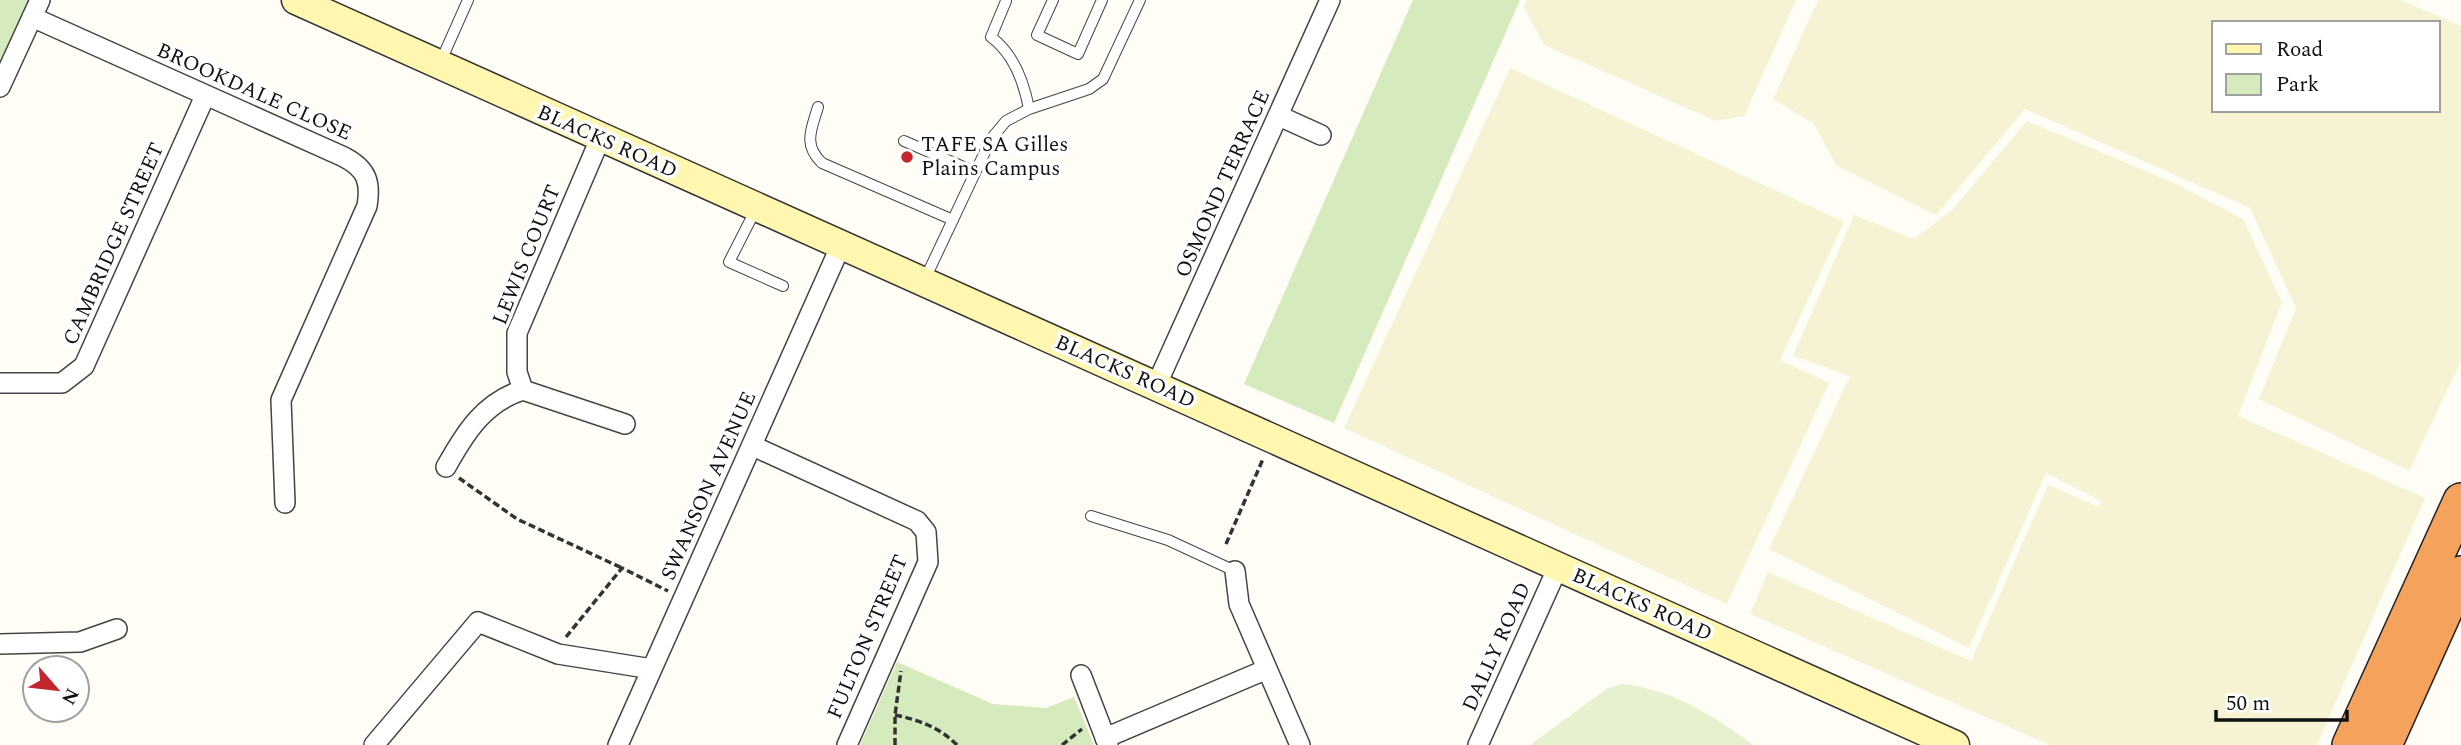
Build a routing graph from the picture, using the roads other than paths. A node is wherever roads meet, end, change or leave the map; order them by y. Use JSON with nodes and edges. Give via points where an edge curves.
{"nodes":[{"id":1,"x":296,"y":0,"type":"edge"},
{"id":2,"x":468,"y":0,"type":"edge"},
{"id":3,"x":1053,"y":0,"type":"edge"},
{"id":4,"x":1102,"y":0,"type":"edge"},
{"id":5,"x":1140,"y":0,"type":"edge"},
{"id":6,"x":1330,"y":0,"type":"edge"},
{"id":7,"x":1006,"y":1,"type":"edge"},
{"id":8,"x":36,"y":8,"type":"edge"},
{"id":9,"x":439,"y":66,"type":"junction"},
{"id":10,"x":0,"y":87,"type":"edge"},
{"id":11,"x":205,"y":96,"type":"junction"},
{"id":12,"x":818,"y":107,"type":"dead end"},
{"id":13,"x":1029,"y":109,"type":"junction"},
{"id":14,"x":1279,"y":116,"type":"junction"},
{"id":15,"x":1321,"y":135,"type":"dead end"},
{"id":16,"x":600,"y":139,"type":"junction"},
{"id":17,"x":904,"y":141,"type":"dead end"},
{"id":18,"x":975,"y":172,"type":"junction"},
{"id":19,"x":757,"y":208,"type":"junction"},
{"id":20,"x":953,"y":220,"type":"junction"},
{"id":21,"x":841,"y":245,"type":"junction"},
{"id":22,"x":923,"y":282,"type":"junction"},
{"id":23,"x":783,"y":286,"type":"dead end"},
{"id":24,"x":0,"y":383,"type":"edge"},
{"id":25,"x":1156,"y":386,"type":"junction"},
{"id":26,"x":523,"y":390,"type":"junction"},
{"id":27,"x":625,"y":424,"type":"dead end"},
{"id":28,"x":753,"y":446,"type":"junction"},
{"id":29,"x":452,"y":472,"type":"road end"},
{"id":30,"x":285,"y":503,"type":"dead end"},
{"id":31,"x":1091,"y":516,"type":"dead end"},
{"id":32,"x":2458,"y":517,"type":"edge"},
{"id":33,"x":1558,"y":567,"type":"junction"},
{"id":34,"x":1235,"y":571,"type":"joint"},
{"id":35,"x":2461,"y":574,"type":"edge"},
{"id":36,"x":117,"y":629,"type":"dead end"},
{"id":37,"x":0,"y":644,"type":"edge"},
{"id":38,"x":652,"y":669,"type":"junction"},
{"id":39,"x":1265,"y":670,"type":"junction"},
{"id":40,"x":1081,"y":675,"type":"dead end"},
{"id":41,"x":1106,"y":742,"type":"edge"},
{"id":42,"x":374,"y":745,"type":"edge"},
{"id":43,"x":618,"y":745,"type":"edge"},
{"id":44,"x":847,"y":745,"type":"edge"},
{"id":45,"x":1300,"y":745,"type":"edge"},
{"id":46,"x":1478,"y":745,"type":"edge"},
{"id":47,"x":1955,"y":745,"type":"edge"},
{"id":48,"x":2350,"y":745,"type":"edge"},
{"id":49,"x":2384,"y":745,"type":"edge"}],
"edges":[{"from":1,"to":9,"type":"street","name":"BLACKS ROAD"},
{"from":2,"to":9,"type":"lane"},
{"from":3,"to":4,"type":"lane","via":[[1037,35],[1078,54]]},
{"from":5,"to":13,"type":"lane","via":[[1103,79],[1089,89]]},
{"from":6,"to":14,"type":"street","name":"OSMOND TERRACE"},
{"from":7,"to":13,"type":"lane","via":[[991,37],[1006,50],[1018,71]]},
{"from":8,"to":10,"type":"street"},
{"from":8,"to":11,"type":"street","name":"BROOKDALE CLOSE"},
{"from":9,"to":16,"type":"street","name":"BLACKS ROAD"},
{"from":11,"to":24,"type":"street","name":"CAMBRIDGE STREET","via":[[83,366],[62,383]]},
{"from":11,"to":30,"type":"street","name":"BROOKDALE CLOSE","via":[[356,163],[368,179],[367,206],[281,400]]},
{"from":12,"to":20,"type":"lane","via":[[809,139],[810,149],[822,163]]},
{"from":13,"to":18,"type":"lane","via":[[1006,121]]},
{"from":14,"to":15,"type":"street"},
{"from":14,"to":25,"type":"street","name":"OSMOND TERRACE"},
{"from":16,"to":19,"type":"street","name":"BLACKS ROAD"},
{"from":16,"to":26,"type":"street","name":"LEWIS COURT","via":[[517,333],[517,372]]},
{"from":17,"to":18,"type":"lane"},
{"from":18,"to":20,"type":"lane"},
{"from":19,"to":21,"type":"street","name":"BLACKS ROAD"},
{"from":19,"to":23,"type":"lane","via":[[729,262]]},
{"from":20,"to":22,"type":"lane"},
{"from":21,"to":22,"type":"street","name":"BLACKS ROAD"},
{"from":21,"to":28,"type":"street","name":"SWANSON AVENUE"},
{"from":22,"to":25,"type":"street","name":"BLACKS ROAD"},
{"from":25,"to":33,"type":"street","name":"BLACKS ROAD"},
{"from":26,"to":27,"type":"street"},
{"from":26,"to":29,"type":"street","via":[[506,395],[476,420]]},
{"from":28,"to":38,"type":"street","name":"SWANSON AVENUE"},
{"from":28,"to":44,"type":"street","name":"FULTON STREET","via":[[916,521],[926,532],[928,562]]},
{"from":31,"to":34,"type":"lane","via":[[1168,540]]},
{"from":32,"to":48,"type":"highway"},
{"from":33,"to":46,"type":"street","name":"DALLY ROAD"},
{"from":33,"to":47,"type":"street","name":"BLACKS ROAD"},
{"from":34,"to":39,"type":"street","via":[[1239,604]]},
{"from":35,"to":49,"type":"highway"},
{"from":36,"to":37,"type":"street","via":[[80,642]]},
{"from":38,"to":42,"type":"street","via":[[558,654],[478,622]]},
{"from":38,"to":43,"type":"street","name":"SWANSON AVENUE"},
{"from":39,"to":41,"type":"street"},
{"from":39,"to":45,"type":"street"},
{"from":40,"to":41,"type":"street"}]}
